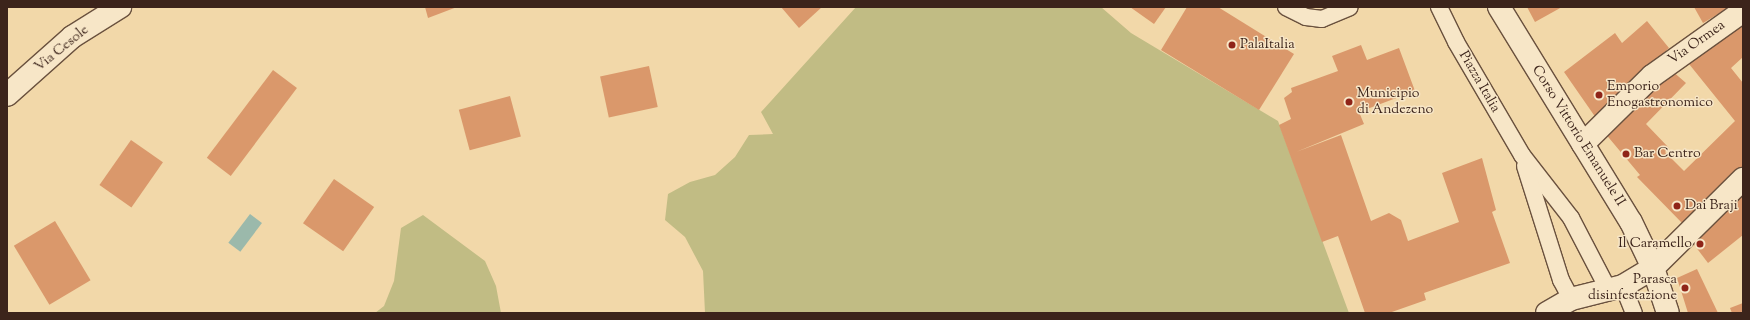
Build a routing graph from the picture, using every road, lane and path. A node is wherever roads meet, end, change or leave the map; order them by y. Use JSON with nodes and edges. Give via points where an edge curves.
{"nodes":[{"id":1,"x":120,"y":7,"type":"edge"},
{"id":2,"x":1286,"y":7,"type":"edge"},
{"id":3,"x":1350,"y":7,"type":"edge"},
{"id":4,"x":1439,"y":7,"type":"edge"},
{"id":5,"x":1499,"y":7,"type":"edge"},
{"id":6,"x":1743,"y":11,"type":"edge"},
{"id":7,"x":7,"y":95,"type":"edge"},
{"id":8,"x":1583,"y":144,"type":"junction"},
{"id":9,"x":1522,"y":155,"type":"junction"},
{"id":10,"x":1743,"y":179,"type":"edge"},
{"id":11,"x":1652,"y":268,"type":"junction"},
{"id":12,"x":1616,"y":288,"type":"junction"},
{"id":13,"x":1571,"y":299,"type":"junction"},
{"id":14,"x":1547,"y":313,"type":"edge"},
{"id":15,"x":1634,"y":313,"type":"edge"},
{"id":16,"x":1668,"y":313,"type":"edge"}],
"edges":[{"from":1,"to":7,"type":"street","name":"Via Cesole","via":[[72,37]]},
{"from":2,"to":3,"type":"lane","via":[[1306,17],[1322,19]]},
{"from":4,"to":9,"type":"lane","name":"Piazza Italia","via":[[1456,42]]},
{"from":5,"to":8,"type":"street","name":"Corso Vittorio Emanuele II"},
{"from":6,"to":8,"type":"street","name":"Via Ormea","via":[[1652,76]]},
{"from":8,"to":11,"type":"street","name":"Corso Vittorio Emanuele II","via":[[1631,222]]},
{"from":9,"to":12,"type":"lane","name":"Piazza Italia","via":[[1571,218]]},
{"from":9,"to":13,"type":"lane","name":"Piazza Italia","via":[[1561,280]]},
{"from":10,"to":11,"type":"street"},
{"from":11,"to":12,"type":"street"},
{"from":11,"to":16,"type":"street","name":"Corso Vittorio Emanuele II"},
{"from":12,"to":13,"type":"street"},
{"from":12,"to":15,"type":"lane"},
{"from":13,"to":14,"type":"street"}]}
